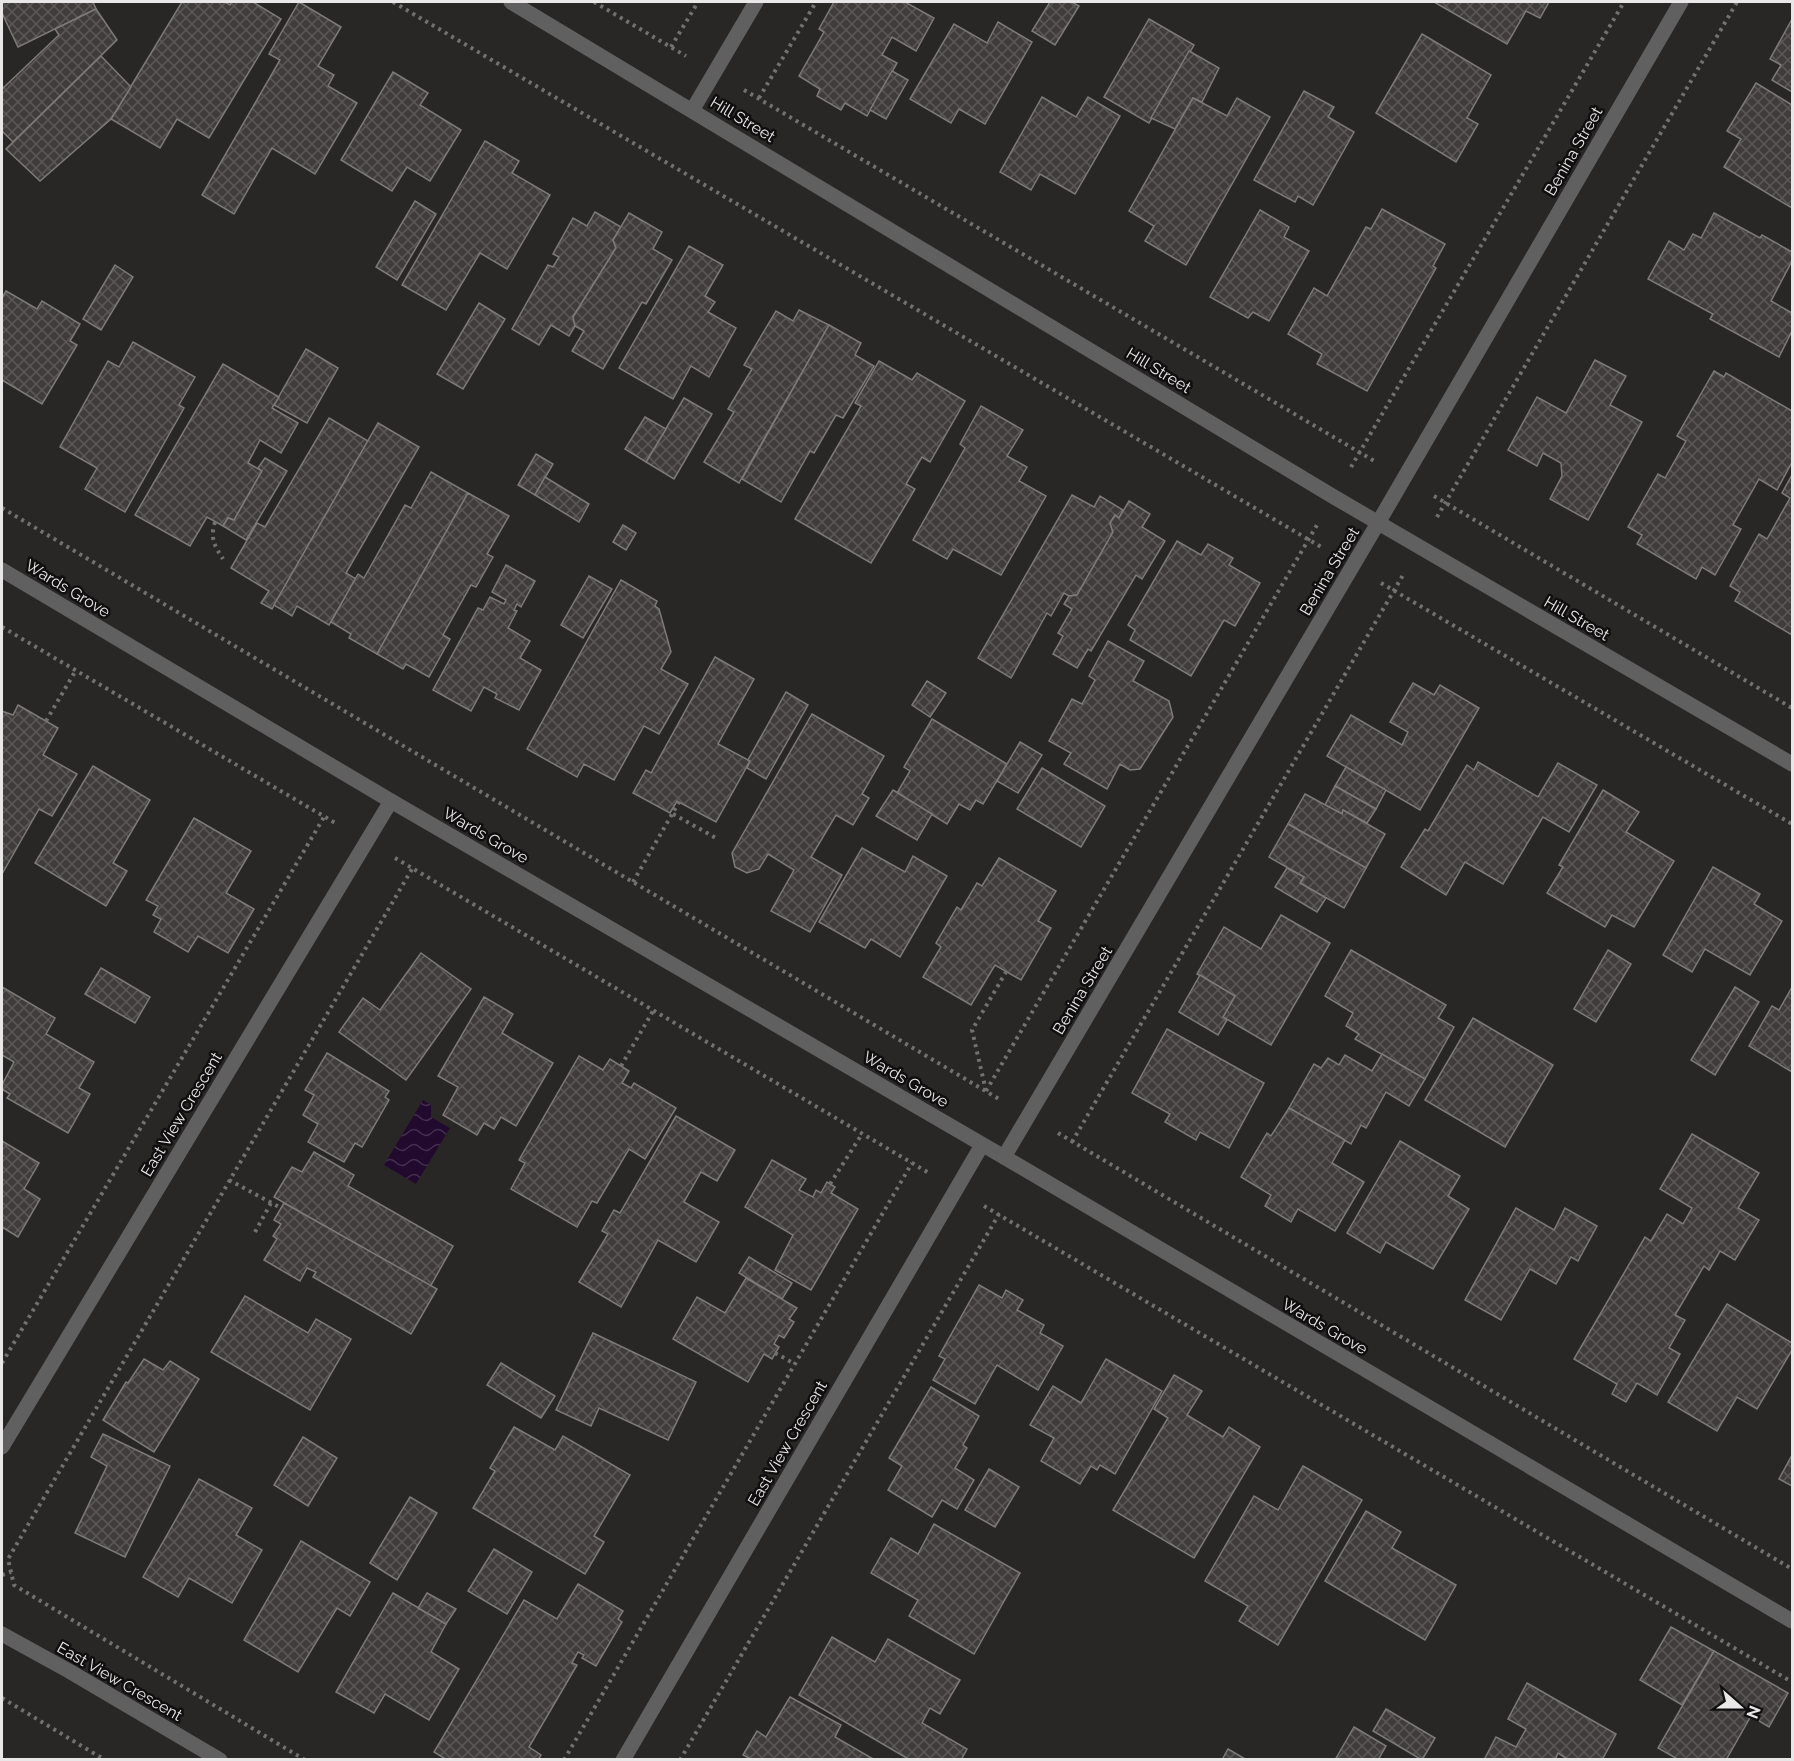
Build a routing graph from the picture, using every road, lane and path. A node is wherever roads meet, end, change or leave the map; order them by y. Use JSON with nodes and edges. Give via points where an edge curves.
{"nodes":[{"id":1,"x":393,"y":2,"type":"edge"},
{"id":2,"x":511,"y":2,"type":"edge"},
{"id":3,"x":594,"y":2,"type":"edge"},
{"id":4,"x":698,"y":2,"type":"edge"},
{"id":5,"x":756,"y":2,"type":"edge"},
{"id":6,"x":816,"y":2,"type":"edge"},
{"id":7,"x":1624,"y":2,"type":"edge"},
{"id":8,"x":1681,"y":2,"type":"edge"},
{"id":9,"x":671,"y":47,"type":"junction"},
{"id":10,"x":715,"y":73,"type":"junction"},
{"id":11,"x":759,"y":98,"type":"junction"},
{"id":12,"x":693,"y":109,"type":"junction"},
{"id":13,"x":1360,"y":453,"type":"junction"},
{"id":14,"x":1403,"y":478,"type":"junction"},
{"id":15,"x":1334,"y":497,"type":"junction"},
{"id":16,"x":2,"y":508,"type":"edge"},
{"id":17,"x":215,"y":522,"type":"dead end"},
{"id":18,"x":1378,"y":523,"type":"junction"},
{"id":19,"x":1309,"y":540,"type":"junction"},
{"id":20,"x":223,"y":559,"type":"dead end"},
{"id":21,"x":1353,"y":566,"type":"junction"},
{"id":22,"x":2,"y":570,"type":"edge"},
{"id":23,"x":2,"y":627,"type":"edge"},
{"id":24,"x":76,"y":670,"type":"junction"},
{"id":25,"x":1792,"y":708,"type":"edge"},
{"id":26,"x":46,"y":721,"type":"dead end"},
{"id":27,"x":1792,"y":764,"type":"edge"},
{"id":28,"x":391,"y":801,"type":"junction"},
{"id":29,"x":680,"y":802,"type":"dead end"},
{"id":30,"x":673,"y":814,"type":"junction"},
{"id":31,"x":324,"y":817,"type":"junction"},
{"id":32,"x":1792,"y":824,"type":"edge"},
{"id":33,"x":716,"y":838,"type":"dead end"},
{"id":34,"x":366,"y":842,"type":"junction"},
{"id":35,"x":412,"y":868,"type":"junction"},
{"id":36,"x":633,"y":882,"type":"junction"},
{"id":37,"x":1006,"y":972,"type":"dead end"},
{"id":38,"x":654,"y":1011,"type":"junction"},
{"id":39,"x":621,"y":1066,"type":"dead end"},
{"id":40,"x":986,"y":1091,"type":"junction"},
{"id":41,"x":1028,"y":1116,"type":"junction"},
{"id":42,"x":862,"y":1134,"type":"junction"},
{"id":43,"x":982,"y":1145,"type":"junction"},
{"id":44,"x":1004,"y":1157,"type":"junction"},
{"id":45,"x":912,"y":1163,"type":"junction"},
{"id":46,"x":229,"y":1180,"type":"junction"},
{"id":47,"x":830,"y":1184,"type":"dead end"},
{"id":48,"x":956,"y":1190,"type":"junction"},
{"id":49,"x":271,"y":1203,"type":"junction"},
{"id":50,"x":281,"y":1208,"type":"dead end"},
{"id":51,"x":999,"y":1214,"type":"junction"},
{"id":52,"x":255,"y":1232,"type":"dead end"},
{"id":53,"x":775,"y":1353,"type":"dead end"},
{"id":54,"x":2,"y":1363,"type":"edge"},
{"id":55,"x":795,"y":1364,"type":"junction"},
{"id":56,"x":2,"y":1447,"type":"edge"},
{"id":57,"x":1792,"y":1569,"type":"edge"},
{"id":58,"x":11,"y":1572,"type":"junction"},
{"id":59,"x":2,"y":1575,"type":"edge"},
{"id":60,"x":1792,"y":1621,"type":"edge"},
{"id":61,"x":2,"y":1634,"type":"edge"},
{"id":62,"x":1792,"y":1682,"type":"edge"},
{"id":63,"x":2,"y":1698,"type":"edge"},
{"id":64,"x":105,"y":1760,"type":"edge"},
{"id":65,"x":220,"y":1760,"type":"edge"},
{"id":66,"x":304,"y":1760,"type":"edge"},
{"id":67,"x":564,"y":1760,"type":"edge"},
{"id":68,"x":623,"y":1760,"type":"edge"},
{"id":69,"x":680,"y":1760,"type":"edge"}],
"edges":[{"from":1,"to":19,"type":"path"},
{"from":2,"to":12,"type":"street","name":"Hill Street"},
{"from":3,"to":9,"type":"path"},
{"from":4,"to":9,"type":"path"},
{"from":5,"to":10,"type":"street"},
{"from":6,"to":11,"type":"path"},
{"from":7,"to":13,"type":"path"},
{"from":8,"to":14,"type":"street","name":"Benina Street"},
{"from":9,"to":10,"type":"path"},
{"from":10,"to":11,"type":"path"},
{"from":10,"to":12,"type":"street"},
{"from":11,"to":13,"type":"path"},
{"from":12,"to":15,"type":"street","name":"Hill Street"},
{"from":13,"to":14,"type":"path"},
{"from":13,"to":15,"type":"path"},
{"from":14,"to":18,"type":"street","name":"Benina Street"},
{"from":14,"to":25,"type":"path"},
{"from":15,"to":18,"type":"street","name":"Hill Street"},
{"from":15,"to":19,"type":"path"},
{"from":16,"to":36,"type":"path"},
{"from":17,"to":20,"type":"path","via":[[213,543]]},
{"from":18,"to":21,"type":"street","name":"Benina Street"},
{"from":18,"to":27,"type":"street","name":"Hill Street"},
{"from":19,"to":21,"type":"path"},
{"from":19,"to":40,"type":"path"},
{"from":21,"to":32,"type":"path"},
{"from":21,"to":41,"type":"street","name":"Benina Street"},
{"from":22,"to":28,"type":"street","name":"Wards Grove"},
{"from":23,"to":24,"type":"path"},
{"from":24,"to":26,"type":"path"},
{"from":24,"to":31,"type":"path"},
{"from":28,"to":34,"type":"street","name":"East View Crescent"},
{"from":28,"to":43,"type":"street","name":"Wards Grove"},
{"from":29,"to":30,"type":"path"},
{"from":30,"to":33,"type":"path"},
{"from":30,"to":36,"type":"path"},
{"from":31,"to":34,"type":"path"},
{"from":31,"to":54,"type":"path"},
{"from":34,"to":35,"type":"path"},
{"from":34,"to":56,"type":"street","name":"East View Crescent"},
{"from":35,"to":38,"type":"path"},
{"from":35,"to":46,"type":"path"},
{"from":36,"to":40,"type":"path"},
{"from":37,"to":40,"type":"path","via":[[972,1030]]},
{"from":38,"to":39,"type":"path"},
{"from":38,"to":42,"type":"path"},
{"from":40,"to":41,"type":"path"},
{"from":41,"to":44,"type":"street","name":"Benina Street"},
{"from":41,"to":57,"type":"path"},
{"from":42,"to":45,"type":"path"},
{"from":42,"to":47,"type":"path"},
{"from":43,"to":44,"type":"street","name":"Wards Grove"},
{"from":43,"to":48,"type":"street","name":"East View Crescent"},
{"from":44,"to":60,"type":"street","name":"Wards Grove"},
{"from":45,"to":48,"type":"path"},
{"from":45,"to":55,"type":"path"},
{"from":46,"to":49,"type":"path"},
{"from":46,"to":58,"type":"path","via":[[8,1559]]},
{"from":48,"to":51,"type":"path"},
{"from":48,"to":68,"type":"street","name":"East View Crescent"},
{"from":49,"to":50,"type":"path"},
{"from":49,"to":52,"type":"path"},
{"from":51,"to":62,"type":"path"},
{"from":51,"to":69,"type":"path"},
{"from":53,"to":55,"type":"path"},
{"from":55,"to":67,"type":"path"},
{"from":58,"to":59,"type":"path"},
{"from":58,"to":66,"type":"path","via":[[14,1586]]},
{"from":61,"to":65,"type":"street","name":"East View Crescent"},
{"from":63,"to":64,"type":"path"}]}
